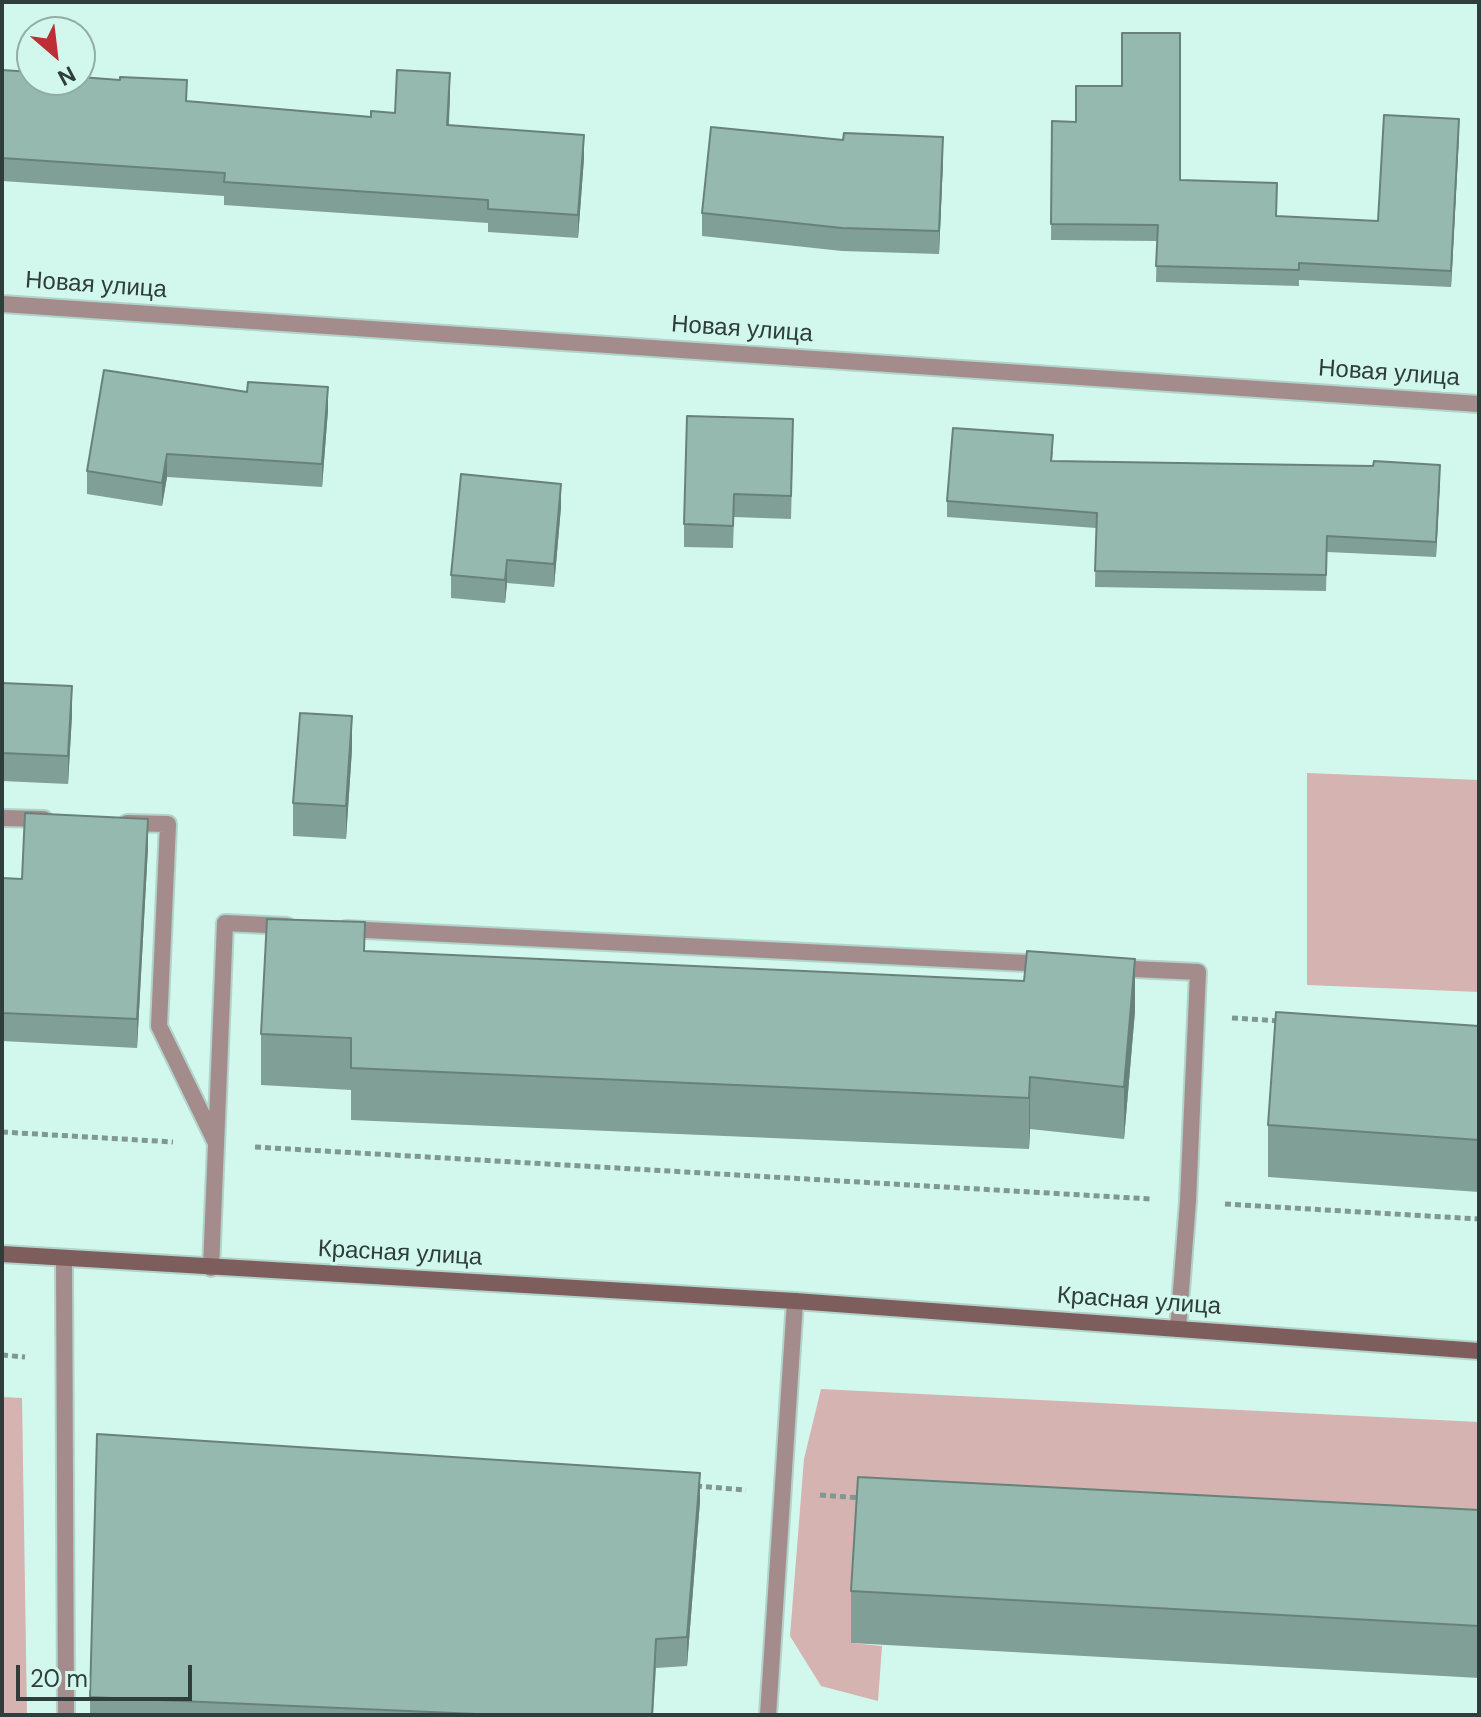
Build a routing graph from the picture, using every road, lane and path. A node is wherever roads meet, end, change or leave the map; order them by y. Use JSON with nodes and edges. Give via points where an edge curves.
{"nodes":[{"id":1,"x":2,"y":304,"type":"edge"},
{"id":2,"x":1479,"y":404,"type":"edge"},
{"id":3,"x":2,"y":818,"type":"edge"},
{"id":4,"x":62,"y":820,"type":"edge"},
{"id":5,"x":108,"y":822,"type":"edge"},
{"id":6,"x":305,"y":927,"type":"edge"},
{"id":7,"x":336,"y":929,"type":"edge"},
{"id":8,"x":1070,"y":965,"type":"edge"},
{"id":9,"x":1102,"y":967,"type":"edge"},
{"id":10,"x":1197,"y":1017,"type":"junction"},
{"id":11,"x":1291,"y":1021,"type":"edge"},
{"id":12,"x":2,"y":1132,"type":"edge"},
{"id":13,"x":216,"y":1145,"type":"junction"},
{"id":14,"x":1188,"y":1201,"type":"junction"},
{"id":15,"x":1479,"y":1219,"type":"edge"},
{"id":16,"x":2,"y":1254,"type":"edge"},
{"id":17,"x":64,"y":1258,"type":"junction"},
{"id":18,"x":211,"y":1268,"type":"junction"},
{"id":19,"x":795,"y":1301,"type":"junction"},
{"id":20,"x":1178,"y":1329,"type":"junction"},
{"id":21,"x":1479,"y":1351,"type":"edge"},
{"id":22,"x":2,"y":1355,"type":"edge"},
{"id":23,"x":29,"y":1357,"type":"dead end"},
{"id":24,"x":685,"y":1486,"type":"edge"},
{"id":25,"x":780,"y":1493,"type":"junction"},
{"id":26,"x":875,"y":1499,"type":"edge"},
{"id":27,"x":66,"y":1715,"type":"edge"},
{"id":28,"x":768,"y":1715,"type":"edge"}],
"edges":[{"from":1,"to":2,"type":"street","name":"Новая улица"},
{"from":3,"to":4,"type":"street"},
{"from":5,"to":13,"type":"street","via":[[168,824],[159,1026]]},
{"from":6,"to":13,"type":"street","via":[[225,923]]},
{"from":7,"to":8,"type":"street"},
{"from":9,"to":10,"type":"street","via":[[1198,972]]},
{"from":10,"to":11,"type":"path"},
{"from":10,"to":14,"type":"street"},
{"from":12,"to":13,"type":"path"},
{"from":13,"to":14,"type":"path"},
{"from":13,"to":18,"type":"street"},
{"from":14,"to":15,"type":"path"},
{"from":14,"to":20,"type":"street"},
{"from":16,"to":17,"type":"street","name":"Красная улица"},
{"from":17,"to":18,"type":"street","name":"Красная улица"},
{"from":17,"to":27,"type":"street"},
{"from":18,"to":19,"type":"street","name":"Красная улица"},
{"from":19,"to":20,"type":"street","name":"Красная улица"},
{"from":19,"to":25,"type":"street"},
{"from":20,"to":21,"type":"street","name":"Красная улица"},
{"from":22,"to":23,"type":"path"},
{"from":24,"to":25,"type":"path"},
{"from":25,"to":26,"type":"path"},
{"from":25,"to":28,"type":"street"}]}
